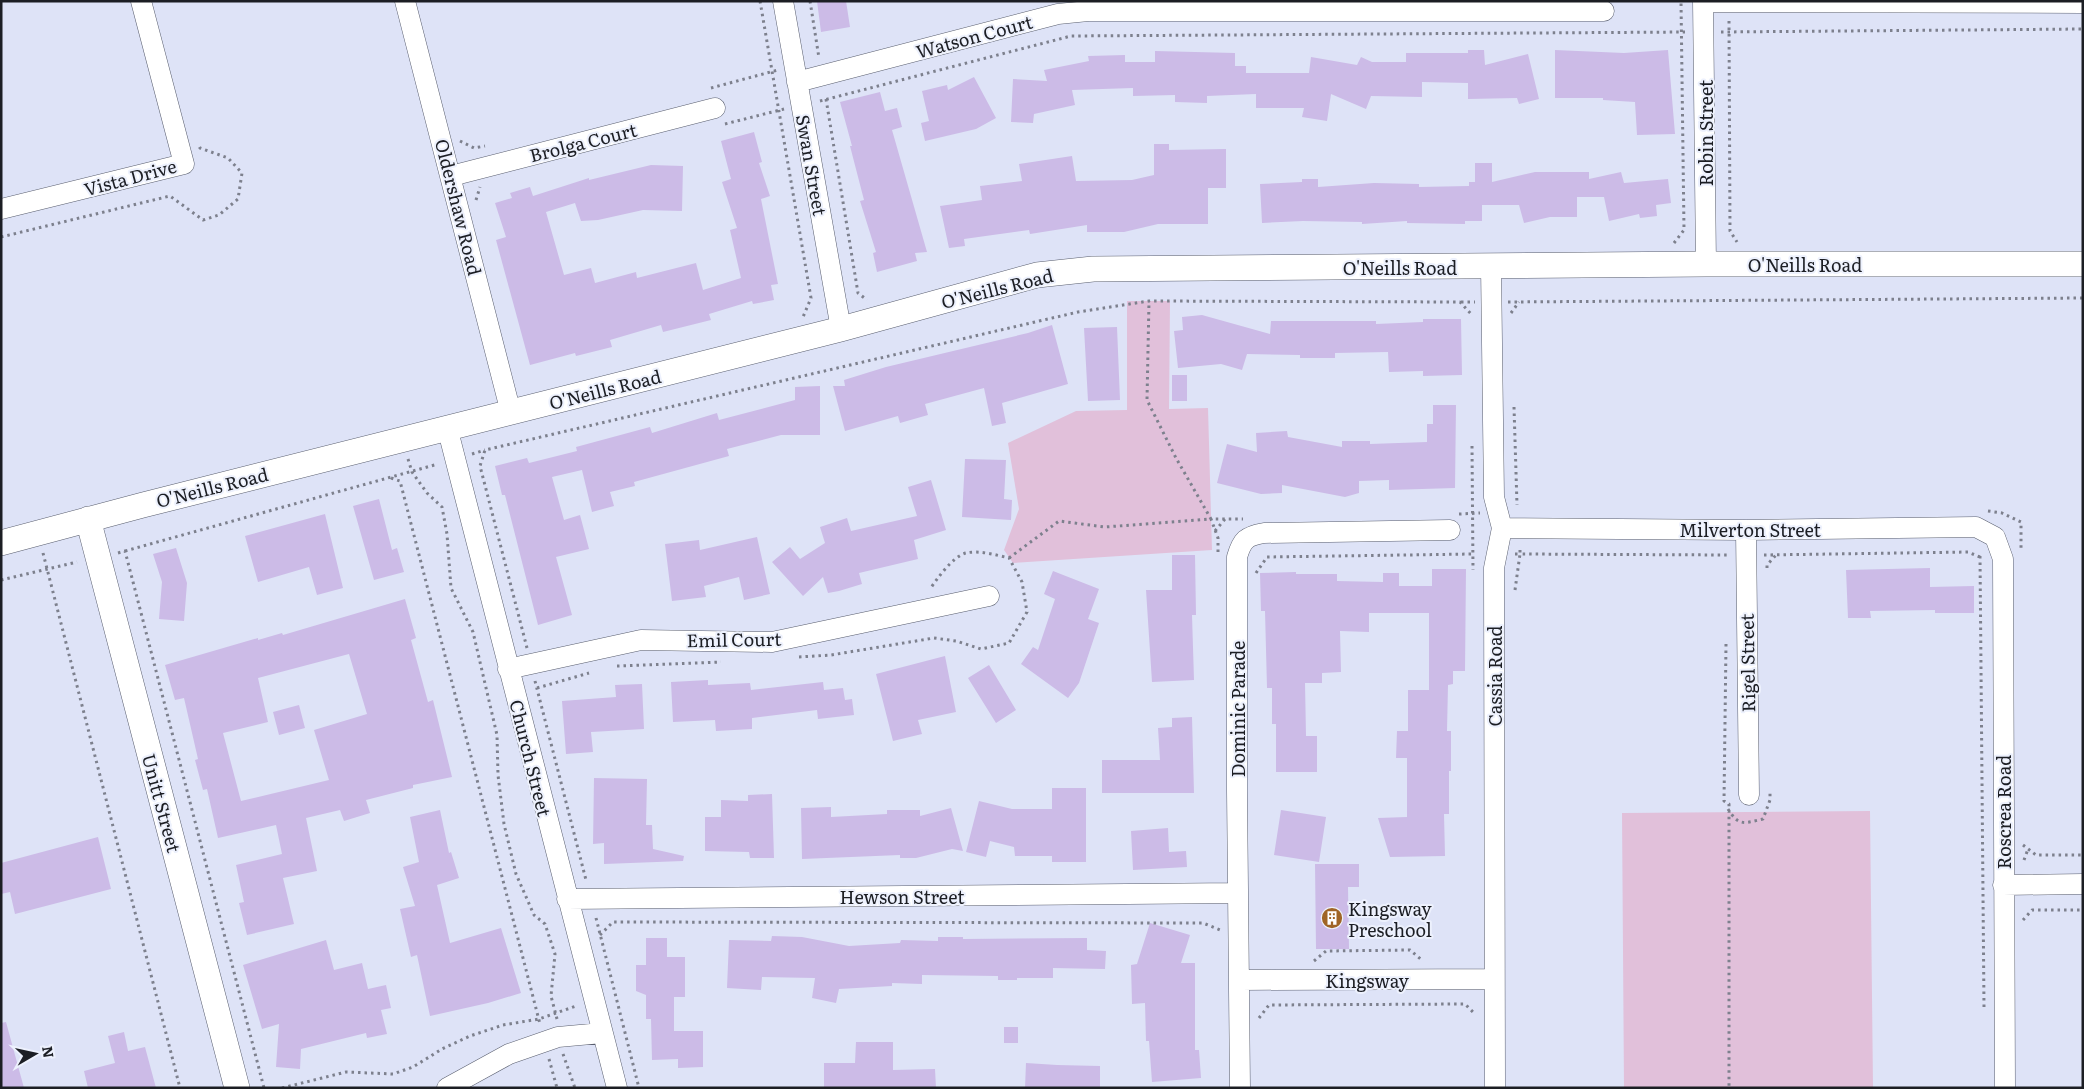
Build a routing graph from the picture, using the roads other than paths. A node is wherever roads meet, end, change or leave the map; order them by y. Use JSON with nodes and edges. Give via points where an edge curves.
{"nodes":[{"id":1,"x":141,"y":1,"type":"edge"},
{"id":2,"x":406,"y":1,"type":"edge"},
{"id":3,"x":783,"y":1,"type":"edge"},
{"id":4,"x":1704,"y":2,"type":"edge"},
{"id":5,"x":1729,"y":2,"type":"edge"},
{"id":6,"x":2083,"y":3,"type":"edge"},
{"id":7,"x":1604,"y":11,"type":"dead end"},
{"id":8,"x":796,"y":74,"type":"junction"},
{"id":9,"x":718,"y":117,"type":"road end"},
{"id":10,"x":451,"y":176,"type":"junction"},
{"id":11,"x":1,"y":209,"type":"edge"},
{"id":12,"x":1706,"y":255,"type":"junction"},
{"id":13,"x":2083,"y":264,"type":"edge"},
{"id":14,"x":1491,"y":266,"type":"junction"},
{"id":15,"x":839,"y":318,"type":"junction"},
{"id":16,"x":511,"y":413,"type":"junction"},
{"id":17,"x":447,"y":427,"type":"junction"},
{"id":18,"x":88,"y":519,"type":"junction"},
{"id":19,"x":1500,"y":520,"type":"junction"},
{"id":20,"x":1452,"y":522,"type":"road end"},
{"id":21,"x":1746,"y":530,"type":"junction"},
{"id":22,"x":1987,"y":533,"type":"joint"},
{"id":23,"x":1,"y":543,"type":"edge"},
{"id":24,"x":988,"y":596,"type":"dead end"},
{"id":25,"x":508,"y":669,"type":"junction"},
{"id":26,"x":1749,"y":796,"type":"dead end"},
{"id":27,"x":2083,"y":884,"type":"edge"},
{"id":28,"x":2002,"y":885,"type":"junction"},
{"id":29,"x":1229,"y":894,"type":"junction"},
{"id":30,"x":567,"y":899,"type":"junction"},
{"id":31,"x":1240,"y":980,"type":"junction"},
{"id":32,"x":1485,"y":980,"type":"junction"},
{"id":33,"x":602,"y":1033,"type":"junction"},
{"id":34,"x":237,"y":1088,"type":"edge"},
{"id":35,"x":447,"y":1088,"type":"edge"},
{"id":36,"x":617,"y":1088,"type":"edge"},
{"id":37,"x":1240,"y":1088,"type":"edge"},
{"id":38,"x":1495,"y":1088,"type":"edge"},
{"id":39,"x":2004,"y":1088,"type":"edge"}],
"edges":[{"from":1,"to":11,"type":"street","name":"Vista Drive","via":[[184,164]]},
{"from":2,"to":10,"type":"street","name":"Oldershaw Road"},
{"from":3,"to":8,"type":"street","name":"Swan Street"},
{"from":4,"to":5,"type":"street"},
{"from":4,"to":12,"type":"street","name":"Robin Street"},
{"from":5,"to":6,"type":"street"},
{"from":7,"to":8,"type":"street","name":"Watson Court","via":[[1088,11],[1058,14],[823,64]]},
{"from":8,"to":15,"type":"street","name":"Swan Street"},
{"from":9,"to":10,"type":"street","name":"Brolga Court"},
{"from":10,"to":16,"type":"street","name":"Oldershaw Road"},
{"from":12,"to":13,"type":"street","name":"O'Neills Road"},
{"from":12,"to":14,"type":"street","name":"O'Neills Road"},
{"from":14,"to":15,"type":"street","name":"O'Neills Road","via":[[1093,269],[1037,275]]},
{"from":14,"to":19,"type":"street","name":"Cassia Road","via":[[1494,498]]},
{"from":15,"to":16,"type":"street","name":"O'Neills Road"},
{"from":16,"to":17,"type":"street","name":"O'Neills Road"},
{"from":17,"to":18,"type":"street","name":"O'Neills Road"},
{"from":17,"to":25,"type":"street","name":"Church Street"},
{"from":18,"to":23,"type":"street","name":"O'Neills Road"},
{"from":18,"to":34,"type":"street","name":"Unitt Street"},
{"from":19,"to":21,"type":"street","name":"Milverton Street"},
{"from":19,"to":32,"type":"street","name":"Cassia Road","via":[[1494,568]]},
{"from":20,"to":29,"type":"street","name":"Dominic Parade","via":[[1264,533],[1251,535],[1241,543],[1237,557]]},
{"from":21,"to":22,"type":"street","name":"Milverton Street","via":[[1976,527]]},
{"from":21,"to":26,"type":"street","name":"Rigel Street"},
{"from":22,"to":28,"type":"street","name":"Roscrea Road","via":[[2003,559]]},
{"from":24,"to":25,"type":"street","name":"Emil Court","via":[[772,642],[641,640]]},
{"from":25,"to":30,"type":"street","name":"Church Street"},
{"from":27,"to":28,"type":"street"},
{"from":28,"to":39,"type":"street","name":"Roscrea Road"},
{"from":29,"to":30,"type":"street","name":"Hewson Street"},
{"from":29,"to":31,"type":"street","name":"Dominic Parade"},
{"from":30,"to":33,"type":"street","name":"Church Street"},
{"from":31,"to":32,"type":"street","name":"Kingsway"},
{"from":31,"to":37,"type":"street","name":"Dominic Parade"},
{"from":32,"to":38,"type":"street","name":"Cassia Road"},
{"from":33,"to":35,"type":"street","via":[[551,1039],[509,1054]]},
{"from":33,"to":36,"type":"street","name":"Church Street"}]}
